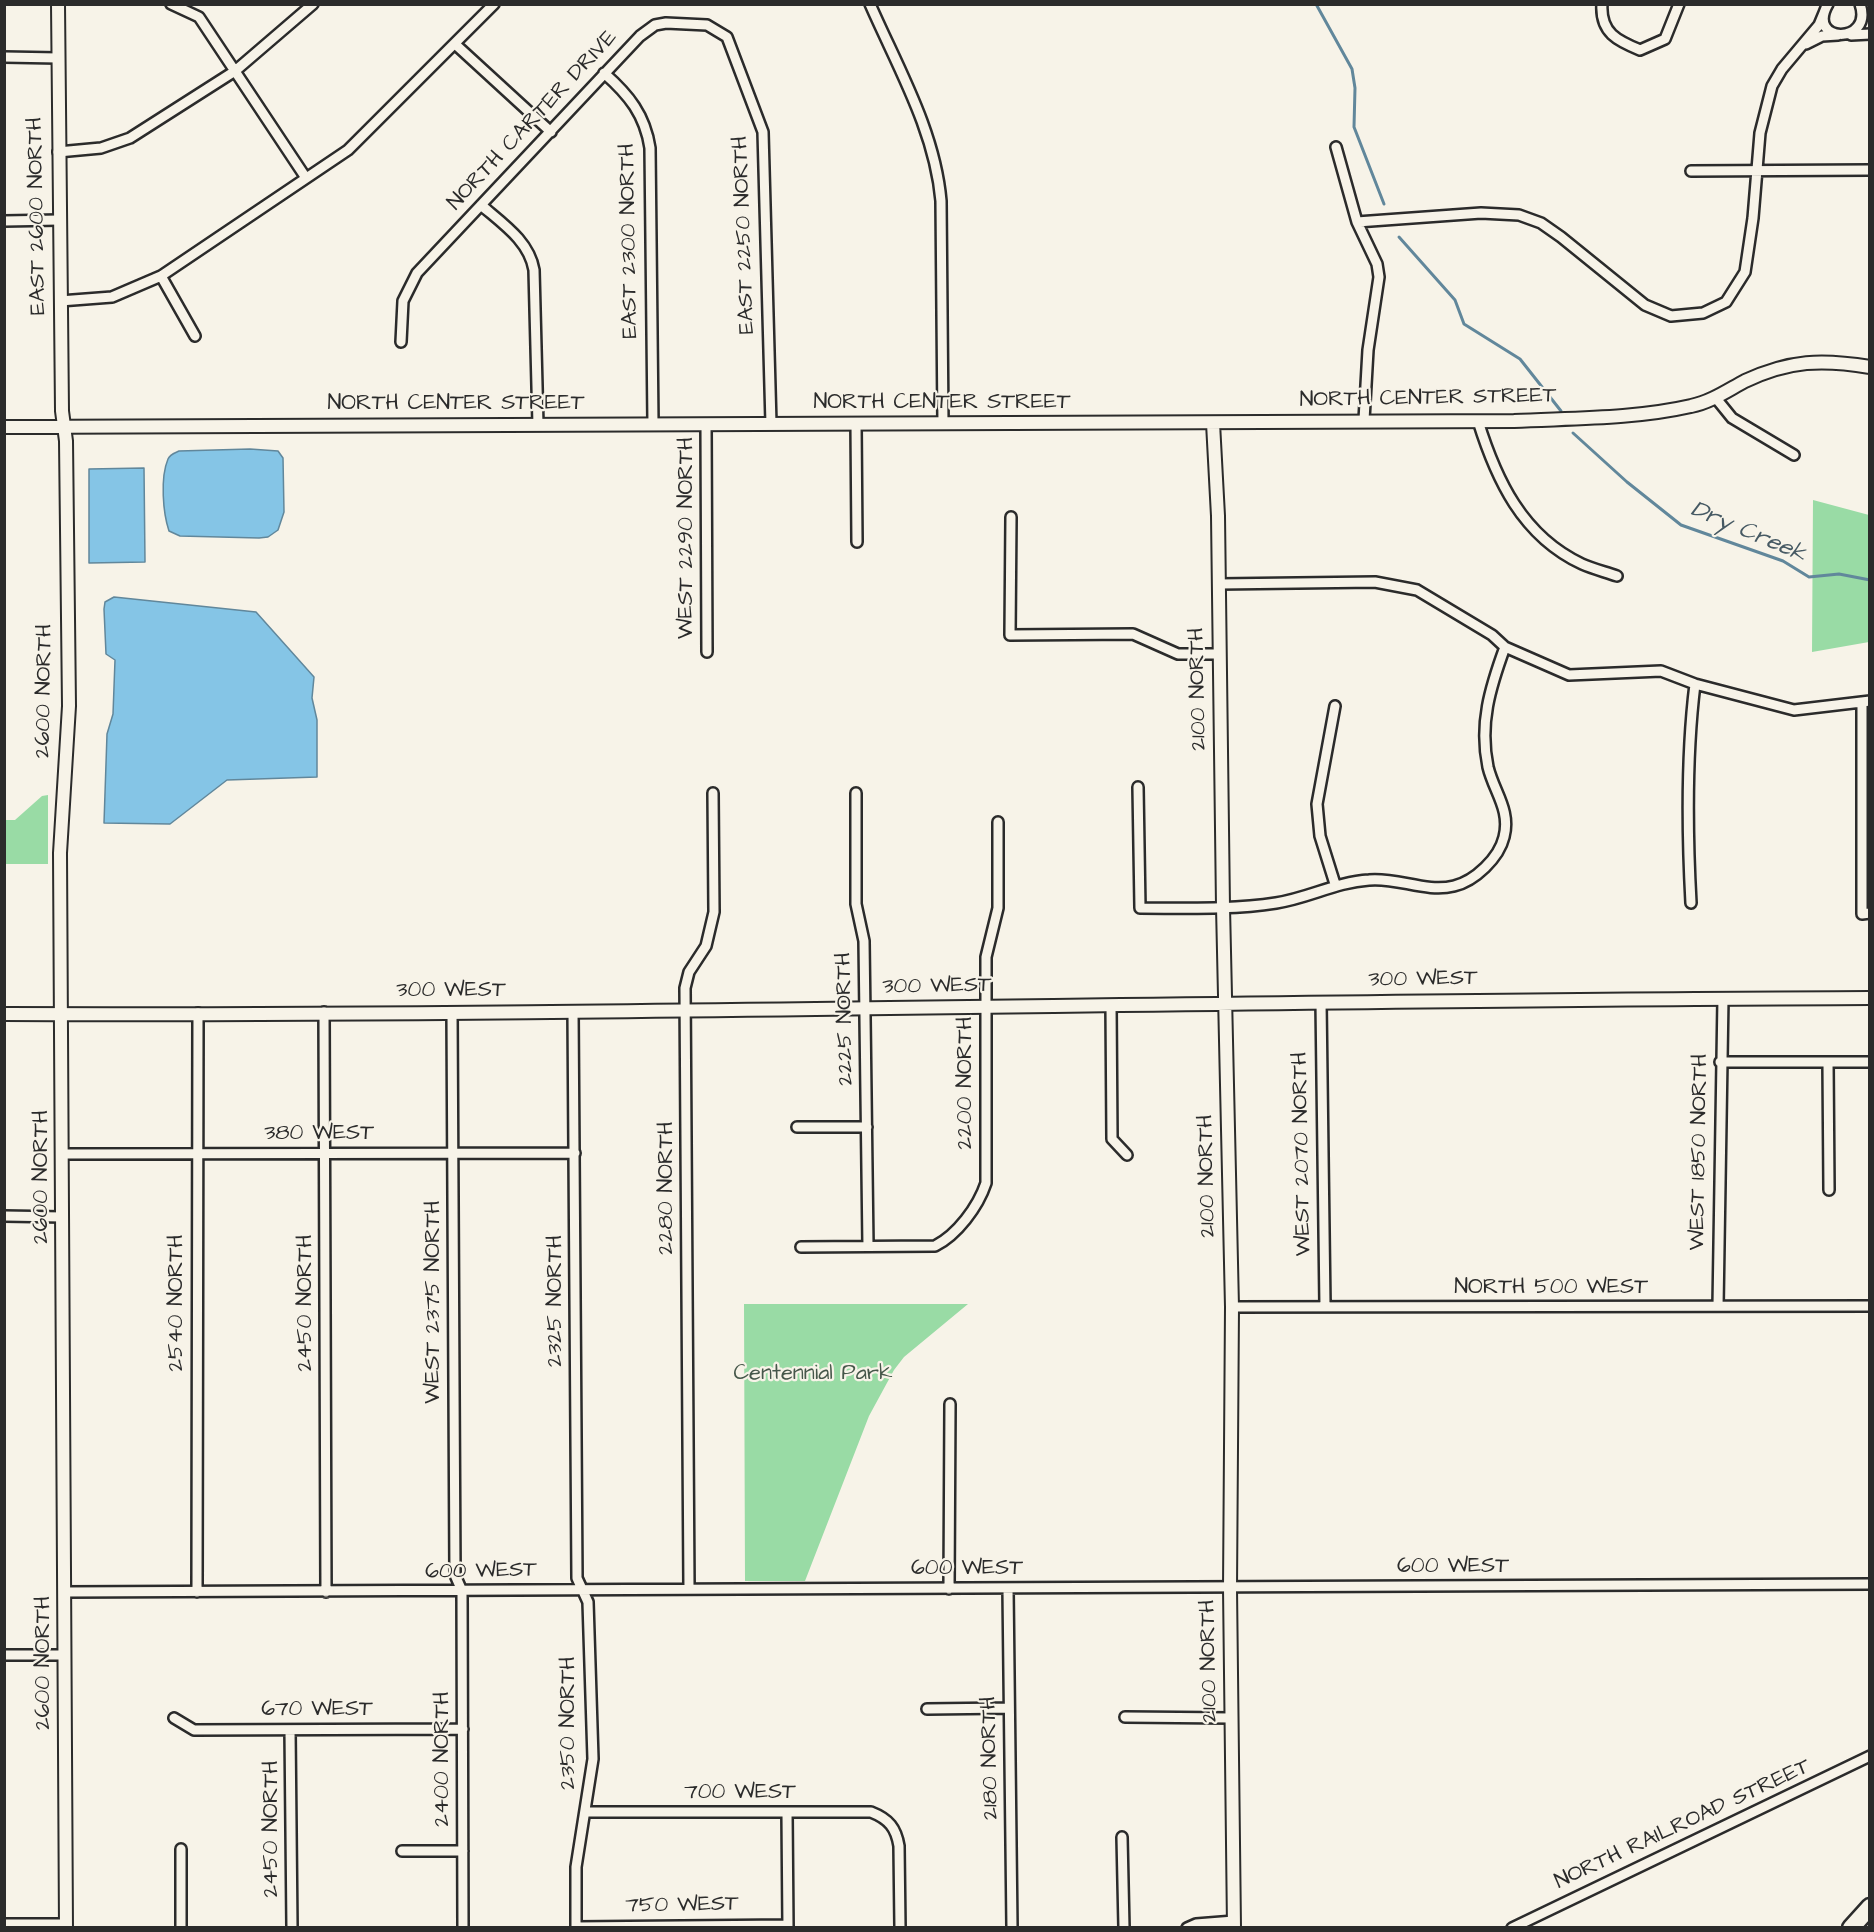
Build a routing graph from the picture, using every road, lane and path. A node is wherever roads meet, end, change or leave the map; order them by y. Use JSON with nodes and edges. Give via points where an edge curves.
{"nodes":[{"id":1,"x":58,"y":4,"type":"edge"},
{"id":2,"x":171,"y":4,"type":"edge"},
{"id":3,"x":313,"y":4,"type":"edge"},
{"id":4,"x":494,"y":4,"type":"edge"},
{"id":5,"x":870,"y":4,"type":"edge"},
{"id":6,"x":1602,"y":4,"type":"edge"},
{"id":7,"x":1679,"y":4,"type":"edge"},
{"id":8,"x":1861,"y":6,"type":"edge"},
{"id":9,"x":1826,"y":9,"type":"edge"},
{"id":10,"x":1869,"y":19,"type":"edge"},
{"id":11,"x":707,"y":25,"type":"joint"},
{"id":12,"x":1869,"y":34,"type":"edge"},
{"id":13,"x":1844,"y":35,"type":"junction"},
{"id":14,"x":455,"y":44,"type":"junction"},
{"id":15,"x":1797,"y":51,"type":"junction"},
{"id":16,"x":4,"y":57,"type":"edge"},
{"id":17,"x":58,"y":58,"type":"junction"},
{"id":18,"x":235,"y":71,"type":"junction"},
{"id":19,"x":604,"y":73,"type":"junction"},
{"id":20,"x":551,"y":132,"type":"junction"},
{"id":21,"x":1336,"y":147,"type":"dead end"},
{"id":22,"x":58,"y":152,"type":"junction"},
{"id":23,"x":1869,"y":170,"type":"edge"},
{"id":24,"x":1691,"y":171,"type":"dead end"},
{"id":25,"x":1756,"y":172,"type":"junction"},
{"id":26,"x":306,"y":178,"type":"junction"},
{"id":27,"x":481,"y":205,"type":"junction"},
{"id":28,"x":59,"y":220,"type":"junction"},
{"id":29,"x":4,"y":221,"type":"edge"},
{"id":30,"x":1357,"y":222,"type":"junction"},
{"id":31,"x":161,"y":276,"type":"junction"},
{"id":32,"x":60,"y":301,"type":"junction"},
{"id":33,"x":195,"y":336,"type":"dead end"},
{"id":34,"x":401,"y":342,"type":"dead end"},
{"id":35,"x":1869,"y":367,"type":"edge"},
{"id":36,"x":1715,"y":397,"type":"junction"},
{"id":37,"x":1364,"y":420,"type":"junction"},
{"id":38,"x":1478,"y":421,"type":"junction"},
{"id":39,"x":1213,"y":423,"type":"junction"},
{"id":40,"x":653,"y":424,"type":"junction"},
{"id":41,"x":706,"y":424,"type":"junction"},
{"id":42,"x":771,"y":424,"type":"junction"},
{"id":43,"x":856,"y":424,"type":"junction"},
{"id":44,"x":944,"y":424,"type":"junction"},
{"id":45,"x":538,"y":425,"type":"junction"},
{"id":46,"x":4,"y":427,"type":"edge"},
{"id":47,"x":64,"y":427,"type":"junction"},
{"id":48,"x":1794,"y":454,"type":"dead end"},
{"id":49,"x":1011,"y":517,"type":"dead end"},
{"id":50,"x":857,"y":542,"type":"dead end"},
{"id":51,"x":1617,"y":576,"type":"dead end"},
{"id":52,"x":1219,"y":584,"type":"junction"},
{"id":53,"x":1505,"y":647,"type":"junction"},
{"id":54,"x":706,"y":651,"type":"dead end"},
{"id":55,"x":1220,"y":654,"type":"junction"},
{"id":56,"x":1695,"y":684,"type":"junction"},
{"id":57,"x":1866,"y":702,"type":"edge"},
{"id":58,"x":1335,"y":706,"type":"dead end"},
{"id":59,"x":1138,"y":787,"type":"dead end"},
{"id":60,"x":713,"y":793,"type":"dead end"},
{"id":61,"x":856,"y":793,"type":"dead end"},
{"id":62,"x":998,"y":822,"type":"dead end"},
{"id":63,"x":1335,"y":884,"type":"junction"},
{"id":64,"x":1691,"y":903,"type":"dead end"},
{"id":65,"x":1223,"y":907,"type":"junction"},
{"id":66,"x":1866,"y":913,"type":"edge"},
{"id":67,"x":1723,"y":998,"type":"junction"},
{"id":68,"x":1869,"y":998,"type":"edge"},
{"id":69,"x":1321,"y":1002,"type":"junction"},
{"id":70,"x":1225,"y":1003,"type":"junction"},
{"id":71,"x":1111,"y":1005,"type":"junction"},
{"id":72,"x":986,"y":1007,"type":"junction"},
{"id":73,"x":865,"y":1009,"type":"junction"},
{"id":74,"x":573,"y":1011,"type":"junction"},
{"id":75,"x":686,"y":1011,"type":"junction"},
{"id":76,"x":324,"y":1012,"type":"junction"},
{"id":77,"x":452,"y":1012,"type":"junction"},
{"id":78,"x":198,"y":1013,"type":"junction"},
{"id":79,"x":4,"y":1014,"type":"edge"},
{"id":80,"x":62,"y":1014,"type":"junction"},
{"id":81,"x":1720,"y":1062,"type":"junction"},
{"id":82,"x":1828,"y":1062,"type":"junction"},
{"id":83,"x":1869,"y":1062,"type":"edge"},
{"id":84,"x":797,"y":1127,"type":"dead end"},
{"id":85,"x":867,"y":1127,"type":"junction"},
{"id":86,"x":575,"y":1153,"type":"junction"},
{"id":87,"x":63,"y":1154,"type":"junction"},
{"id":88,"x":325,"y":1154,"type":"junction"},
{"id":89,"x":453,"y":1154,"type":"junction"},
{"id":90,"x":197,"y":1155,"type":"junction"},
{"id":91,"x":1127,"y":1155,"type":"dead end"},
{"id":92,"x":1829,"y":1190,"type":"dead end"},
{"id":93,"x":4,"y":1216,"type":"edge"},
{"id":94,"x":63,"y":1217,"type":"junction"},
{"id":95,"x":868,"y":1246,"type":"junction"},
{"id":96,"x":801,"y":1247,"type":"dead end"},
{"id":97,"x":1324,"y":1306,"type":"junction"},
{"id":98,"x":1718,"y":1306,"type":"junction"},
{"id":99,"x":1869,"y":1306,"type":"edge"},
{"id":100,"x":1232,"y":1307,"type":"junction"},
{"id":101,"x":950,"y":1404,"type":"dead end"},
{"id":102,"x":1869,"y":1584,"type":"edge"},
{"id":103,"x":1230,"y":1588,"type":"junction"},
{"id":104,"x":689,"y":1589,"type":"junction"},
{"id":105,"x":949,"y":1589,"type":"junction"},
{"id":106,"x":1008,"y":1589,"type":"junction"},
{"id":107,"x":583,"y":1590,"type":"junction"},
{"id":108,"x":462,"y":1591,"type":"junction"},
{"id":109,"x":65,"y":1592,"type":"junction"},
{"id":110,"x":197,"y":1592,"type":"junction"},
{"id":111,"x":326,"y":1592,"type":"junction"},
{"id":112,"x":4,"y":1655,"type":"edge"},
{"id":113,"x":65,"y":1655,"type":"junction"},
{"id":114,"x":1009,"y":1708,"type":"junction"},
{"id":115,"x":927,"y":1710,"type":"dead end"},
{"id":116,"x":1125,"y":1717,"type":"dead end"},
{"id":117,"x":174,"y":1718,"type":"dead end"},
{"id":118,"x":1231,"y":1718,"type":"junction"},
{"id":119,"x":463,"y":1729,"type":"junction"},
{"id":120,"x":291,"y":1730,"type":"junction"},
{"id":121,"x":1869,"y":1756,"type":"edge"},
{"id":122,"x":586,"y":1812,"type":"junction"},
{"id":123,"x":787,"y":1813,"type":"junction"},
{"id":124,"x":1122,"y":1837,"type":"dead end"},
{"id":125,"x":181,"y":1849,"type":"dead end"},
{"id":126,"x":402,"y":1851,"type":"dead end"},
{"id":127,"x":463,"y":1851,"type":"junction"},
{"id":128,"x":1869,"y":1907,"type":"edge"},
{"id":129,"x":4,"y":1924,"type":"edge"},
{"id":130,"x":1234,"y":1924,"type":"edge"},
{"id":131,"x":1530,"y":1924,"type":"edge"},
{"id":132,"x":66,"y":1926,"type":"edge"},
{"id":133,"x":788,"y":1926,"type":"edge"},
{"id":134,"x":576,"y":1927,"type":"edge"},
{"id":135,"x":181,"y":1928,"type":"edge"},
{"id":136,"x":292,"y":1928,"type":"edge"},
{"id":137,"x":464,"y":1928,"type":"edge"},
{"id":138,"x":900,"y":1928,"type":"edge"},
{"id":139,"x":1012,"y":1928,"type":"edge"},
{"id":140,"x":1124,"y":1928,"type":"edge"},
{"id":141,"x":1187,"y":1928,"type":"edge"},
{"id":142,"x":1512,"y":1928,"type":"edge"},
{"id":143,"x":1851,"y":1928,"type":"edge"}],
"edges":[{"from":1,"to":17,"type":"street","name":"EAST 2600 NORTH"},
{"from":2,"to":18,"type":"street","via":[[199,17]]},
{"from":3,"to":18,"type":"street"},
{"from":4,"to":14,"type":"street"},
{"from":5,"to":44,"type":"street","via":[[925,128],[937,168],[941,201]]},
{"from":6,"to":7,"type":"street","via":[[1601,16],[1616,41],[1640,50],[1665,39]]},
{"from":8,"to":10,"type":"street"},
{"from":8,"to":13,"type":"street","via":[[1861,25]]},
{"from":9,"to":13,"type":"street","via":[[1829,29]]},
{"from":9,"to":15,"type":"street","via":[[1815,31]]},
{"from":11,"to":19,"type":"street","name":"NORTH CARTER DRIVE","via":[[655,25]]},
{"from":11,"to":42,"type":"street","name":"EAST 2250 NORTH","via":[[727,37],[763,132]]},
{"from":12,"to":13,"type":"street"},
{"from":13,"to":15,"type":"street","via":[[1822,36]]},
{"from":14,"to":20,"type":"street"},
{"from":14,"to":26,"type":"street","via":[[359,141]]},
{"from":15,"to":25,"type":"street","via":[[1772,86],[1760,133]]},
{"from":16,"to":17,"type":"street"},
{"from":17,"to":22,"type":"street","name":"EAST 2600 NORTH"},
{"from":18,"to":22,"type":"street","via":[[116,144]]},
{"from":18,"to":26,"type":"street"},
{"from":19,"to":20,"type":"street","name":"NORTH CARTER DRIVE"},
{"from":19,"to":40,"type":"street","name":"EAST 2300 NORTH","via":[[640,113],[650,148]]},
{"from":20,"to":27,"type":"street","name":"NORTH CARTER DRIVE"},
{"from":21,"to":30,"type":"street"},
{"from":22,"to":28,"type":"street","name":"EAST 2600 NORTH"},
{"from":23,"to":25,"type":"street"},
{"from":24,"to":25,"type":"street"},
{"from":25,"to":30,"type":"street","via":[[1745,272],[1726,302],[1703,313],[1671,316],[1645,305],[1541,223],[1519,215],[1481,213]]},
{"from":26,"to":31,"type":"street"},
{"from":27,"to":34,"type":"street","name":"NORTH CARTER DRIVE","via":[[408,286],[401,316]]},
{"from":27,"to":45,"type":"street","via":[[531,255]]},
{"from":28,"to":29,"type":"street"},
{"from":28,"to":32,"type":"street","name":"EAST 2600 NORTH"},
{"from":30,"to":37,"type":"street","via":[[1379,277],[1368,350]]},
{"from":31,"to":32,"type":"street","via":[[112,297]]},
{"from":31,"to":33,"type":"street"},
{"from":32,"to":47,"type":"street","name":"EAST 2600 NORTH"},
{"from":35,"to":36,"type":"street","name":"NORTH CENTER STREET","via":[[1814,360],[1746,381]]},
{"from":36,"to":38,"type":"street","name":"NORTH CENTER STREET","via":[[1657,412]]},
{"from":36,"to":48,"type":"street","via":[[1732,418]]},
{"from":37,"to":38,"type":"street","name":"NORTH CENTER STREET"},
{"from":37,"to":39,"type":"street","name":"NORTH CENTER STREET"},
{"from":38,"to":51,"type":"street","via":[[1490,461],[1523,516],[1545,539],[1581,564]]},
{"from":39,"to":44,"type":"street","name":"NORTH CENTER STREET"},
{"from":39,"to":52,"type":"street","name":"2100 NORTH"},
{"from":40,"to":41,"type":"street","name":"NORTH CENTER STREET"},
{"from":40,"to":45,"type":"street","name":"NORTH CENTER STREET"},
{"from":41,"to":42,"type":"street","name":"NORTH CENTER STREET"},
{"from":41,"to":54,"type":"street","name":"WEST 2290 NORTH"},
{"from":42,"to":43,"type":"street","name":"NORTH CENTER STREET"},
{"from":43,"to":44,"type":"street","name":"NORTH CENTER STREET"},
{"from":43,"to":50,"type":"street"},
{"from":45,"to":47,"type":"street","name":"NORTH CENTER STREET"},
{"from":46,"to":47,"type":"street","name":"NORTH CENTER STREET"},
{"from":47,"to":80,"type":"street","name":"2600 NORTH","via":[[69,706],[60,853]]},
{"from":49,"to":55,"type":"street","via":[[1010,636],[1133,634],[1178,654]]},
{"from":52,"to":53,"type":"street","via":[[1375,582],[1417,590]]},
{"from":52,"to":55,"type":"street","name":"2100 NORTH"},
{"from":53,"to":56,"type":"street","via":[[1569,675],[1661,671]]},
{"from":53,"to":63,"type":"street","via":[[1490,690],[1484,745],[1507,820],[1504,839],[1476,876],[1456,886],[1436,889],[1371,879]]},
{"from":55,"to":65,"type":"street","name":"2100 NORTH"},
{"from":56,"to":57,"type":"street","via":[[1794,710]]},
{"from":56,"to":64,"type":"street","via":[[1687,803]]},
{"from":57,"to":66,"type":"street"},
{"from":58,"to":63,"type":"street","via":[[1317,804],[1320,836]]},
{"from":59,"to":65,"type":"street","via":[[1140,908]]},
{"from":60,"to":75,"type":"street","name":"2280 NORTH","via":[[714,912],[706,946],[689,972]]},
{"from":61,"to":73,"type":"street","name":"2225 NORTH","via":[[856,904],[864,941]]},
{"from":62,"to":72,"type":"street","name":"2200 NORTH","via":[[998,908],[986,957]]},
{"from":63,"to":65,"type":"street","via":[[1318,893],[1277,903]]},
{"from":65,"to":70,"type":"street","name":"2100 NORTH"},
{"from":67,"to":68,"type":"street","name":"300 WEST"},
{"from":67,"to":69,"type":"street","name":"300 WEST"},
{"from":67,"to":81,"type":"street","name":"WEST 1850 NORTH"},
{"from":69,"to":70,"type":"street","name":"300 WEST"},
{"from":69,"to":97,"type":"street","name":"WEST 2070 NORTH"},
{"from":70,"to":71,"type":"street","name":"300 WEST"},
{"from":70,"to":100,"type":"street","name":"2100 NORTH"},
{"from":71,"to":72,"type":"street","name":"300 WEST"},
{"from":71,"to":91,"type":"street","via":[[1112,1139]]},
{"from":72,"to":73,"type":"street","name":"300 WEST"},
{"from":72,"to":95,"type":"street","name":"2200 NORTH","via":[[986,1183],[980,1201],[945,1241],[935,1246]]},
{"from":73,"to":75,"type":"street","name":"300 WEST"},
{"from":73,"to":85,"type":"street","name":"2225 NORTH"},
{"from":74,"to":75,"type":"street","name":"300 WEST"},
{"from":74,"to":77,"type":"street","name":"300 WEST"},
{"from":74,"to":86,"type":"street","name":"2325 NORTH"},
{"from":75,"to":104,"type":"street","name":"2280 NORTH"},
{"from":76,"to":77,"type":"street","name":"300 WEST"},
{"from":76,"to":78,"type":"street","name":"300 WEST"},
{"from":76,"to":88,"type":"street","name":"2450 NORTH"},
{"from":77,"to":89,"type":"street","name":"WEST 2375 NORTH"},
{"from":78,"to":80,"type":"street","name":"300 WEST"},
{"from":78,"to":90,"type":"street","name":"2540 NORTH"},
{"from":79,"to":80,"type":"street","name":"300 WEST"},
{"from":80,"to":87,"type":"street","name":"2600 NORTH"},
{"from":81,"to":82,"type":"street"},
{"from":81,"to":98,"type":"street","name":"WEST 1850 NORTH"},
{"from":82,"to":83,"type":"street"},
{"from":82,"to":92,"type":"street"},
{"from":84,"to":85,"type":"street"},
{"from":85,"to":95,"type":"street","name":"2225 NORTH"},
{"from":86,"to":89,"type":"street","name":"380 WEST"},
{"from":86,"to":107,"type":"street","name":"2325 NORTH","via":[[577,1578]]},
{"from":87,"to":90,"type":"street","name":"380 WEST"},
{"from":87,"to":94,"type":"street","name":"2600 NORTH"},
{"from":88,"to":89,"type":"street","name":"380 WEST"},
{"from":88,"to":90,"type":"street","name":"380 WEST"},
{"from":88,"to":111,"type":"street","name":"2450 NORTH"},
{"from":89,"to":108,"type":"street","name":"WEST 2375 NORTH","via":[[455,1575]]},
{"from":90,"to":110,"type":"street","name":"2540 NORTH"},
{"from":93,"to":94,"type":"street"},
{"from":94,"to":109,"type":"street","name":"2600 NORTH"},
{"from":95,"to":96,"type":"street"},
{"from":97,"to":98,"type":"street","name":"NORTH 500 WEST"},
{"from":97,"to":100,"type":"street","name":"NORTH 500 WEST"},
{"from":98,"to":99,"type":"street","name":"NORTH 500 WEST"},
{"from":100,"to":103,"type":"street","name":"2100 NORTH"},
{"from":101,"to":105,"type":"street"},
{"from":102,"to":103,"type":"street","name":"600 WEST"},
{"from":103,"to":106,"type":"street","name":"600 WEST"},
{"from":103,"to":118,"type":"street","name":"2100 NORTH"},
{"from":104,"to":105,"type":"street","name":"600 WEST"},
{"from":104,"to":107,"type":"street","name":"600 WEST"},
{"from":105,"to":106,"type":"street","name":"600 WEST"},
{"from":106,"to":114,"type":"street","name":"2180 NORTH"},
{"from":107,"to":108,"type":"street","name":"600 WEST"},
{"from":107,"to":122,"type":"street","name":"2350 NORTH","via":[[588,1602],[593,1759]]},
{"from":108,"to":111,"type":"street","name":"600 WEST"},
{"from":108,"to":119,"type":"street","name":"2400 NORTH"},
{"from":109,"to":110,"type":"street","name":"600 WEST"},
{"from":109,"to":113,"type":"street","name":"2600 NORTH"},
{"from":110,"to":111,"type":"street","name":"600 WEST"},
{"from":112,"to":113,"type":"street"},
{"from":113,"to":132,"type":"street","name":"2600 NORTH"},
{"from":114,"to":115,"type":"street"},
{"from":114,"to":139,"type":"street","name":"2180 NORTH"},
{"from":116,"to":118,"type":"street"},
{"from":117,"to":120,"type":"street","name":"670 WEST","via":[[194,1730]]},
{"from":118,"to":130,"type":"street","name":"2100 NORTH"},
{"from":119,"to":120,"type":"street","name":"670 WEST"},
{"from":119,"to":127,"type":"street","name":"2400 NORTH"},
{"from":120,"to":136,"type":"street","name":"2450 NORTH"},
{"from":121,"to":131,"type":"street","name":"NORTH RAILROAD STREET"},
{"from":122,"to":123,"type":"street","name":"700 WEST"},
{"from":122,"to":134,"type":"street","name":"2350 NORTH","via":[[576,1867]]},
{"from":123,"to":133,"type":"street"},
{"from":123,"to":138,"type":"street","name":"700 WEST","via":[[871,1812],[890,1823],[899,1846]]},
{"from":124,"to":140,"type":"street"},
{"from":125,"to":135,"type":"street"},
{"from":126,"to":127,"type":"street"},
{"from":127,"to":137,"type":"street","name":"2400 NORTH"},
{"from":128,"to":143,"type":"highway"},
{"from":129,"to":132,"type":"street"},
{"from":130,"to":141,"type":"street","via":[[1196,1924]]},
{"from":131,"to":142,"type":"street","name":"NORTH RAILROAD STREET"},
{"from":133,"to":134,"type":"street","name":"750 WEST"}]}
